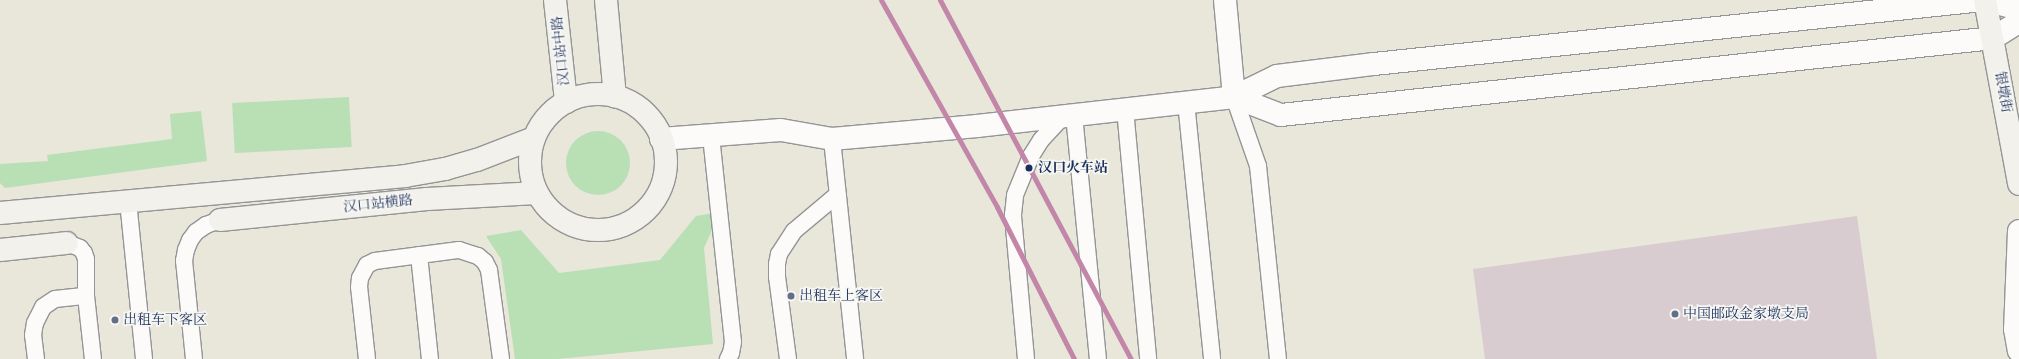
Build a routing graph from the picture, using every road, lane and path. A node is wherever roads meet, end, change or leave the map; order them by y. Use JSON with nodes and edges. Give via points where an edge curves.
{"nodes":[{"id":1,"x":556,"y":0,"type":"edge"},
{"id":2,"x":606,"y":0,"type":"edge"},
{"id":3,"x":1225,"y":0,"type":"edge"},
{"id":4,"x":1984,"y":0,"type":"edge"},
{"id":5,"x":2019,"y":9,"type":"edge"},
{"id":6,"x":2019,"y":22,"type":"edge"},
{"id":7,"x":1993,"y":38,"type":"junction"},
{"id":8,"x":615,"y":97,"type":"junction"},
{"id":9,"x":1234,"y":97,"type":"junction"},
{"id":10,"x":566,"y":102,"type":"junction"},
{"id":11,"x":1186,"y":102,"type":"junction"},
{"id":12,"x":1125,"y":110,"type":"junction"},
{"id":13,"x":1068,"y":116,"type":"junction"},
{"id":14,"x":711,"y":136,"type":"junction"},
{"id":15,"x":534,"y":138,"type":"junction"},
{"id":16,"x":662,"y":139,"type":"junction"},
{"id":17,"x":832,"y":140,"type":"junction"},
{"id":18,"x":2019,"y":184,"type":"edge"},
{"id":19,"x":537,"y":193,"type":"junction"},
{"id":20,"x":838,"y":194,"type":"junction"},
{"id":21,"x":128,"y":201,"type":"junction"},
{"id":22,"x":0,"y":213,"type":"edge"},
{"id":23,"x":220,"y":220,"type":"joint"},
{"id":24,"x":2019,"y":230,"type":"edge"},
{"id":25,"x":67,"y":243,"type":"joint"},
{"id":26,"x":0,"y":250,"type":"edge"},
{"id":27,"x":419,"y":255,"type":"junction"},
{"id":28,"x":86,"y":296,"type":"junction"},
{"id":29,"x":2019,"y":351,"type":"edge"},
{"id":30,"x":36,"y":359,"type":"edge"},
{"id":31,"x":93,"y":359,"type":"edge"},
{"id":32,"x":144,"y":359,"type":"edge"},
{"id":33,"x":194,"y":359,"type":"edge"},
{"id":34,"x":367,"y":359,"type":"edge"},
{"id":35,"x":430,"y":359,"type":"edge"},
{"id":36,"x":501,"y":359,"type":"edge"},
{"id":37,"x":728,"y":359,"type":"edge"},
{"id":38,"x":788,"y":359,"type":"edge"},
{"id":39,"x":855,"y":359,"type":"edge"},
{"id":40,"x":1026,"y":359,"type":"edge"},
{"id":41,"x":1098,"y":359,"type":"edge"},
{"id":42,"x":1148,"y":359,"type":"edge"},
{"id":43,"x":1212,"y":359,"type":"edge"},
{"id":44,"x":1278,"y":359,"type":"edge"}],
"edges":[{"from":1,"to":10,"type":"main road","name":"汉口站中路"},
{"from":2,"to":8,"type":"main road"},
{"from":3,"to":9,"type":"street"},
{"from":4,"to":5,"type":"street"},
{"from":4,"to":7,"type":"main road","name":"银墩街"},
{"from":4,"to":9,"type":"street","via":[[1277,76]]},
{"from":6,"to":7,"type":"street"},
{"from":7,"to":9,"type":"street","via":[[1281,115]]},
{"from":7,"to":18,"type":"main road","name":"银墩街"},
{"from":8,"to":10,"type":"main road","via":[[581,96]]},
{"from":8,"to":16,"type":"main road","via":[[643,112],[654,124]]},
{"from":9,"to":11,"type":"street"},
{"from":9,"to":44,"type":"lane","via":[[1258,166]]},
{"from":10,"to":15,"type":"main road","via":[[545,120]]},
{"from":11,"to":12,"type":"street"},
{"from":11,"to":43,"type":"lane"},
{"from":12,"to":13,"type":"street"},
{"from":12,"to":42,"type":"lane"},
{"from":13,"to":17,"type":"street"},
{"from":13,"to":40,"type":"lane","via":[[1042,140],[1031,156],[1016,195],[1013,215]]},
{"from":13,"to":41,"type":"lane"},
{"from":14,"to":16,"type":"street"},
{"from":14,"to":17,"type":"street","via":[[781,130]]},
{"from":14,"to":37,"type":"lane","via":[[733,342]]},
{"from":15,"to":19,"type":"main road","via":[[530,156],[531,175]]},
{"from":15,"to":21,"type":"main road","via":[[477,160],[405,176]]},
{"from":16,"to":19,"type":"main road","via":[[666,158],[658,194],[647,209],[616,228],[578,228],[552,212]]},
{"from":17,"to":20,"type":"lane"},
{"from":19,"to":23,"type":"main road","name":"汉口站横路","via":[[427,199]]},
{"from":20,"to":38,"type":"lane","via":[[794,231],[779,254],[777,277]]},
{"from":20,"to":39,"type":"lane"},
{"from":21,"to":22,"type":"main road"},
{"from":21,"to":32,"type":"lane"},
{"from":23,"to":33,"type":"lane","via":[[196,232],[186,250],[184,261]]},
{"from":24,"to":29,"type":"street","via":[[2015,329]]},
{"from":25,"to":26,"type":"main road"},
{"from":25,"to":28,"type":"lane","via":[[75,245],[84,253],[87,271]]},
{"from":27,"to":34,"type":"lane","via":[[375,261],[363,270],[359,287]]},
{"from":27,"to":35,"type":"lane"},
{"from":27,"to":36,"type":"lane","via":[[458,250],[470,252],[485,262],[489,270]]},
{"from":28,"to":30,"type":"lane","via":[[55,299],[43,307],[35,323],[33,335]]},
{"from":28,"to":31,"type":"lane"}]}
